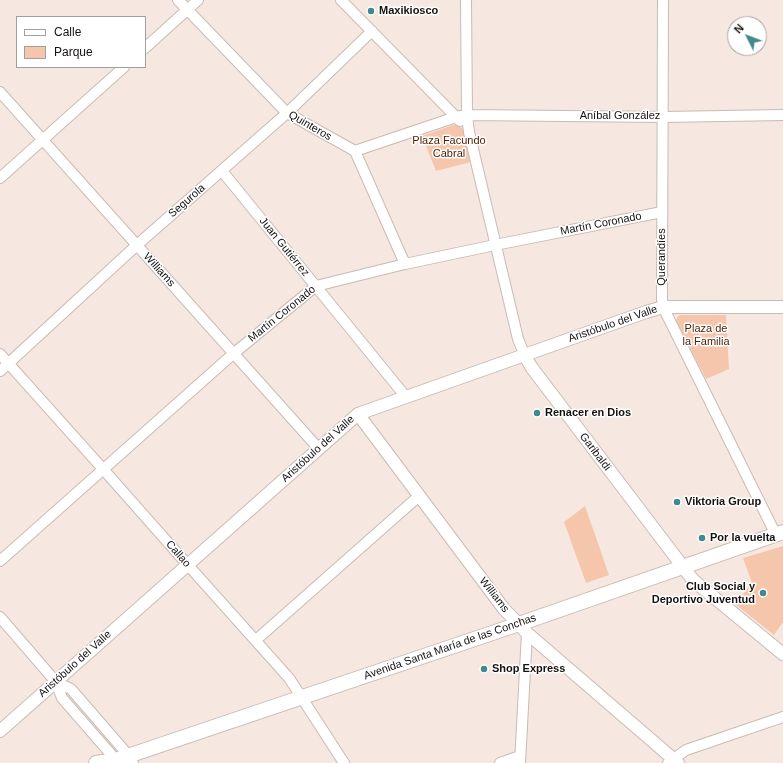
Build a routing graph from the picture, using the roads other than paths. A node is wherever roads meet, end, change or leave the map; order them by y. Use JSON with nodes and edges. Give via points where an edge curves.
{"nodes":[{"id":1,"x":178,"y":0,"type":"edge"},
{"id":2,"x":198,"y":0,"type":"edge"},
{"id":3,"x":341,"y":0,"type":"edge"},
{"id":4,"x":466,"y":0,"type":"edge"},
{"id":5,"x":663,"y":0,"type":"edge"},
{"id":6,"x":188,"y":10,"type":"junction"},
{"id":7,"x":372,"y":31,"type":"junction"},
{"id":8,"x":146,"y":47,"type":"edge"},
{"id":9,"x":123,"y":68,"type":"edge"},
{"id":10,"x":0,"y":92,"type":"edge"},
{"id":11,"x":287,"y":113,"type":"junction"},
{"id":12,"x":467,"y":115,"type":"junction"},
{"id":13,"x":783,"y":115,"type":"edge"},
{"id":14,"x":456,"y":117,"type":"junction"},
{"id":15,"x":664,"y":117,"type":"junction"},
{"id":16,"x":469,"y":132,"type":"junction"},
{"id":17,"x":42,"y":140,"type":"junction"},
{"id":18,"x":355,"y":151,"type":"junction"},
{"id":19,"x":222,"y":171,"type":"junction"},
{"id":20,"x":0,"y":178,"type":"edge"},
{"id":21,"x":662,"y":212,"type":"junction"},
{"id":22,"x":137,"y":245,"type":"junction"},
{"id":23,"x":495,"y":245,"type":"junction"},
{"id":24,"x":405,"y":264,"type":"junction"},
{"id":25,"x":316,"y":286,"type":"junction"},
{"id":26,"x":663,"y":307,"type":"junction"},
{"id":27,"x":783,"y":307,"type":"edge"},
{"id":28,"x":0,"y":354,"type":"edge"},
{"id":29,"x":233,"y":354,"type":"junction"},
{"id":30,"x":525,"y":356,"type":"junction"},
{"id":31,"x":8,"y":363,"type":"junction"},
{"id":32,"x":0,"y":371,"type":"edge"},
{"id":33,"x":406,"y":397,"type":"junction"},
{"id":34,"x":358,"y":414,"type":"junction"},
{"id":35,"x":318,"y":449,"type":"junction"},
{"id":36,"x":103,"y":469,"type":"junction"},
{"id":37,"x":419,"y":496,"type":"junction"},
{"id":38,"x":780,"y":534,"type":"edge"},
{"id":39,"x":0,"y":561,"type":"edge"},
{"id":40,"x":187,"y":564,"type":"junction"},
{"id":41,"x":682,"y":566,"type":"junction"},
{"id":42,"x":0,"y":617,"type":"edge"},
{"id":43,"x":523,"y":628,"type":"junction"},
{"id":44,"x":256,"y":640,"type":"junction"},
{"id":45,"x":783,"y":654,"type":"edge"},
{"id":46,"x":56,"y":682,"type":"junction"},
{"id":47,"x":303,"y":698,"type":"junction"},
{"id":48,"x":783,"y":717,"type":"edge"},
{"id":49,"x":0,"y":731,"type":"edge"},
{"id":50,"x":520,"y":760,"type":"edge"},
{"id":51,"x":121,"y":761,"type":"edge"},
{"id":52,"x":673,"y":762,"type":"edge"},
{"id":53,"x":96,"y":763,"type":"edge"},
{"id":54,"x":344,"y":763,"type":"edge"},
{"id":55,"x":500,"y":763,"type":"edge"}],
"edges":[{"from":1,"to":6,"type":"street","name":"Quinteros"},
{"from":2,"to":6,"type":"street"},
{"from":3,"to":7,"type":"street"},
{"from":4,"to":12,"type":"street","name":"Garibaldi"},
{"from":5,"to":15,"type":"street","name":"Querandíes"},
{"from":6,"to":8,"type":"street"},
{"from":6,"to":11,"type":"street","name":"Quinteros"},
{"from":7,"to":11,"type":"street","name":"Segurola"},
{"from":7,"to":14,"type":"street"},
{"from":9,"to":17,"type":"street"},
{"from":10,"to":17,"type":"street","name":"Williams"},
{"from":11,"to":18,"type":"street","name":"Quinteros"},
{"from":11,"to":19,"type":"street","name":"Segurola"},
{"from":12,"to":14,"type":"street","name":"Aníbal González"},
{"from":12,"to":15,"type":"street","name":"Aníbal González"},
{"from":12,"to":16,"type":"street","name":"Garibaldi"},
{"from":13,"to":15,"type":"street","name":"Aníbal González"},
{"from":14,"to":16,"type":"street"},
{"from":14,"to":18,"type":"street"},
{"from":15,"to":21,"type":"street","name":"Querandíes"},
{"from":16,"to":23,"type":"street","name":"Garibaldi"},
{"from":17,"to":20,"type":"street"},
{"from":17,"to":22,"type":"street","name":"Williams"},
{"from":18,"to":24,"type":"street"},
{"from":19,"to":22,"type":"street","name":"Segurola"},
{"from":19,"to":25,"type":"street","name":"Juan Gutiérrez"},
{"from":21,"to":23,"type":"street","name":"Martín Coronado"},
{"from":21,"to":26,"type":"street","name":"Querandíes"},
{"from":22,"to":29,"type":"street","name":"Williams"},
{"from":22,"to":31,"type":"street","name":"Segurola"},
{"from":23,"to":24,"type":"street","name":"Martín Coronado"},
{"from":23,"to":30,"type":"street","name":"Garibaldi","via":[[518,339]]},
{"from":24,"to":25,"type":"street","name":"Martín Coronado"},
{"from":25,"to":29,"type":"street","name":"Martín Coronado"},
{"from":25,"to":33,"type":"street","name":"Juan Gutiérrez"},
{"from":26,"to":27,"type":"street","name":"Aristóbulo del Valle"},
{"from":26,"to":30,"type":"street","name":"Aristóbulo del Valle"},
{"from":26,"to":38,"type":"street","name":"Querandíes"},
{"from":28,"to":31,"type":"street","name":"Callao"},
{"from":29,"to":35,"type":"street","name":"Williams"},
{"from":29,"to":36,"type":"street","name":"Martín Coronado"},
{"from":30,"to":33,"type":"street","name":"Aristóbulo del Valle"},
{"from":30,"to":41,"type":"street","name":"Garibaldi"},
{"from":31,"to":32,"type":"street","name":"Segurola"},
{"from":31,"to":36,"type":"street","name":"Callao"},
{"from":33,"to":34,"type":"street","name":"Aristóbulo del Valle"},
{"from":34,"to":35,"type":"street","name":"Aristóbulo del Valle"},
{"from":34,"to":37,"type":"street","name":"Williams"},
{"from":35,"to":40,"type":"street","name":"Aristóbulo del Valle"},
{"from":36,"to":39,"type":"street","name":"Martín Coronado"},
{"from":36,"to":40,"type":"street","name":"Callao"},
{"from":37,"to":43,"type":"street","name":"Williams","via":[[504,609]]},
{"from":37,"to":44,"type":"street"},
{"from":38,"to":41,"type":"main road","name":"Avenida Santa María de las Conchas"},
{"from":40,"to":44,"type":"street","name":"Callao"},
{"from":40,"to":46,"type":"street","name":"Aristóbulo del Valle"},
{"from":41,"to":43,"type":"main road","name":"Avenida Santa María de las Conchas"},
{"from":41,"to":45,"type":"street","name":"Garibaldi","via":[[693,580]]},
{"from":42,"to":46,"type":"street"},
{"from":43,"to":47,"type":"main road","name":"Avenida Santa María de las Conchas"},
{"from":43,"to":50,"type":"street"},
{"from":43,"to":52,"type":"street","name":"Williams"},
{"from":44,"to":47,"type":"street","name":"Callao"},
{"from":46,"to":49,"type":"street","name":"Aristóbulo del Valle"},
{"from":46,"to":51,"type":"street","via":[[71,689]]},
{"from":47,"to":51,"type":"main road","name":"Avenida Santa María de las Conchas"},
{"from":47,"to":54,"type":"street","name":"Callao"},
{"from":48,"to":52,"type":"street","via":[[686,750]]},
{"from":50,"to":55,"type":"street"},
{"from":51,"to":53,"type":"main road","name":"Avenida Santa María de las Conchas"}]}
